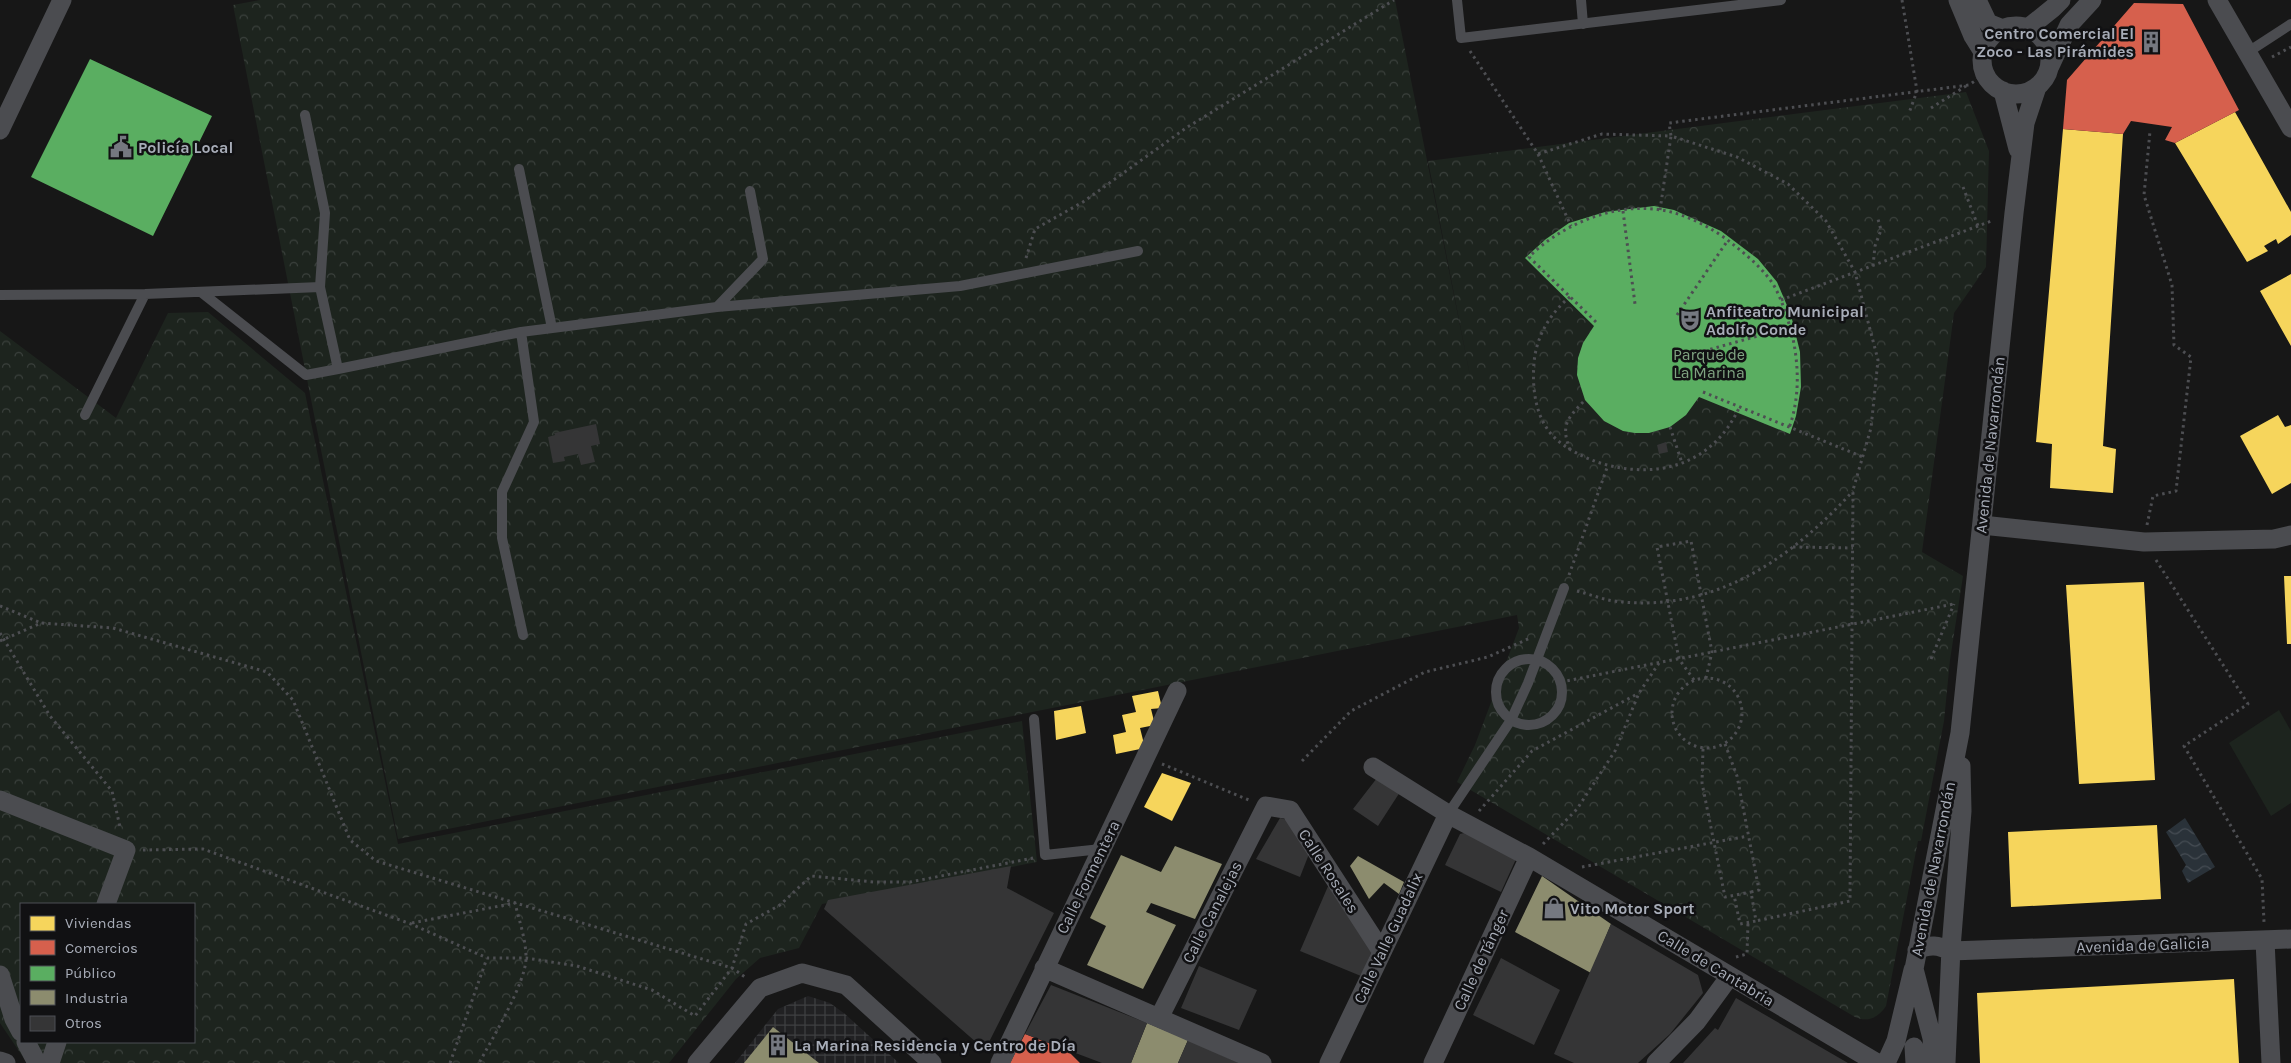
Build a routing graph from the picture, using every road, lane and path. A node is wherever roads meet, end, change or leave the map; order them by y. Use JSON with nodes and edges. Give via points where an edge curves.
{"nodes":[{"id":1,"x":62,"y":0,"type":"edge"},
{"id":2,"x":1394,"y":0,"type":"edge"},
{"id":3,"x":1457,"y":0,"type":"edge"},
{"id":4,"x":1581,"y":0,"type":"edge"},
{"id":5,"x":1774,"y":0,"type":"edge"},
{"id":6,"x":1902,"y":0,"type":"edge"},
{"id":7,"x":1958,"y":0,"type":"edge"},
{"id":8,"x":1977,"y":0,"type":"edge"},
{"id":9,"x":2061,"y":0,"type":"edge"},
{"id":10,"x":2092,"y":0,"type":"edge"},
{"id":11,"x":2217,"y":0,"type":"edge"},
{"id":12,"x":1583,"y":24,"type":"junction"},
{"id":13,"x":2291,"y":24,"type":"edge"},
{"id":14,"x":2028,"y":28,"type":"junction"},
{"id":15,"x":2003,"y":29,"type":"junction"},
{"id":16,"x":1461,"y":38,"type":"junction"},
{"id":17,"x":1983,"y":52,"type":"junction"},
{"id":18,"x":2248,"y":52,"type":"junction"},
{"id":19,"x":2050,"y":66,"type":"junction"},
{"id":20,"x":1985,"y":74,"type":"junction"},
{"id":21,"x":1969,"y":85,"type":"junction"},
{"id":22,"x":2037,"y":87,"type":"junction"},
{"id":23,"x":2003,"y":91,"type":"junction"},
{"id":24,"x":1917,"y":92,"type":"junction"},
{"id":25,"x":1931,"y":108,"type":"dead end"},
{"id":26,"x":1909,"y":114,"type":"dead end"},
{"id":27,"x":305,"y":115,"type":"dead end"},
{"id":28,"x":2291,"y":128,"type":"edge"},
{"id":29,"x":0,"y":130,"type":"edge"},
{"id":30,"x":2150,"y":131,"type":"dead end"},
{"id":31,"x":1671,"y":136,"type":"junction"},
{"id":32,"x":1538,"y":154,"type":"junction"},
{"id":33,"x":2020,"y":158,"type":"junction"},
{"id":34,"x":519,"y":169,"type":"dead end"},
{"id":35,"x":1963,"y":187,"type":"dead end"},
{"id":36,"x":750,"y":191,"type":"dead end"},
{"id":37,"x":1660,"y":210,"type":"junction"},
{"id":38,"x":1623,"y":211,"type":"junction"},
{"id":39,"x":2014,"y":213,"type":"junction"},
{"id":40,"x":1878,"y":219,"type":"dead end"},
{"id":41,"x":1571,"y":226,"type":"junction"},
{"id":42,"x":1978,"y":226,"type":"junction"},
{"id":43,"x":1728,"y":240,"type":"junction"},
{"id":44,"x":1138,"y":251,"type":"dead end"},
{"id":45,"x":1873,"y":266,"type":"junction"},
{"id":46,"x":1855,"y":272,"type":"junction"},
{"id":47,"x":1020,"y":275,"type":"junction"},
{"id":48,"x":320,"y":286,"type":"junction"},
{"id":49,"x":200,"y":292,"type":"junction"},
{"id":50,"x":145,"y":294,"type":"junction"},
{"id":51,"x":0,"y":295,"type":"edge"},
{"id":52,"x":1570,"y":297,"type":"junction"},
{"id":53,"x":1781,"y":300,"type":"junction"},
{"id":54,"x":1635,"y":304,"type":"dead end"},
{"id":55,"x":716,"y":307,"type":"junction"},
{"id":56,"x":1677,"y":315,"type":"dead end"},
{"id":57,"x":1596,"y":322,"type":"dead end"},
{"id":58,"x":1790,"y":327,"type":"junction"},
{"id":59,"x":552,"y":328,"type":"junction"},
{"id":60,"x":520,"y":332,"type":"junction"},
{"id":61,"x":1704,"y":351,"type":"dead end"},
{"id":62,"x":338,"y":369,"type":"junction"},
{"id":63,"x":1703,"y":392,"type":"dead end"},
{"id":64,"x":1585,"y":400,"type":"dead end"},
{"id":65,"x":1739,"y":408,"type":"junction"},
{"id":66,"x":85,"y":415,"type":"dead end"},
{"id":67,"x":1670,"y":427,"type":"dead end"},
{"id":68,"x":1789,"y":428,"type":"junction"},
{"id":69,"x":1571,"y":450,"type":"junction"},
{"id":70,"x":1863,"y":457,"type":"junction"},
{"id":71,"x":1682,"y":463,"type":"junction"},
{"id":72,"x":1608,"y":465,"type":"junction"},
{"id":73,"x":1853,"y":490,"type":"junction"},
{"id":74,"x":1982,"y":525,"type":"junction"},
{"id":75,"x":2291,"y":535,"type":"edge"},
{"id":76,"x":2144,"y":542,"type":"junction"},
{"id":77,"x":1793,"y":547,"type":"junction"},
{"id":78,"x":1853,"y":548,"type":"junction"},
{"id":79,"x":1564,"y":588,"type":"junction"},
{"id":80,"x":1702,"y":596,"type":"junction"},
{"id":81,"x":1974,"y":600,"type":"junction"},
{"id":82,"x":1668,"y":603,"type":"junction"},
{"id":83,"x":1954,"y":604,"type":"junction"},
{"id":84,"x":0,"y":606,"type":"edge"},
{"id":85,"x":41,"y":623,"type":"junction"},
{"id":86,"x":1852,"y":624,"type":"junction"},
{"id":87,"x":1548,"y":629,"type":"junction"},
{"id":88,"x":0,"y":633,"type":"edge"},
{"id":89,"x":523,"y":636,"type":"dead end"},
{"id":90,"x":5,"y":639,"type":"junction"},
{"id":91,"x":0,"y":642,"type":"edge"},
{"id":92,"x":1712,"y":652,"type":"junction"},
{"id":93,"x":1537,"y":659,"type":"junction"},
{"id":94,"x":1679,"y":659,"type":"junction"},
{"id":95,"x":1931,"y":659,"type":"dead end"},
{"id":96,"x":1659,"y":663,"type":"junction"},
{"id":97,"x":1706,"y":678,"type":"junction"},
{"id":98,"x":1694,"y":680,"type":"junction"},
{"id":99,"x":1561,"y":682,"type":"junction"},
{"id":100,"x":1177,"y":691,"type":"dead end"},
{"id":101,"x":1639,"y":693,"type":"junction"},
{"id":102,"x":1034,"y":719,"type":"dead end"},
{"id":103,"x":1511,"y":720,"type":"junction"},
{"id":104,"x":1960,"y":733,"type":"junction"},
{"id":105,"x":1724,"y":744,"type":"junction"},
{"id":106,"x":1703,"y":748,"type":"junction"},
{"id":107,"x":1145,"y":757,"type":"junction"},
{"id":108,"x":1302,"y":761,"type":"dead end"},
{"id":109,"x":1374,"y":767,"type":"dead end"},
{"id":110,"x":0,"y":800,"type":"edge"},
{"id":111,"x":1266,"y":806,"type":"junction"},
{"id":112,"x":1448,"y":814,"type":"junction"},
{"id":113,"x":1468,"y":824,"type":"junction"},
{"id":114,"x":1748,"y":836,"type":"junction"},
{"id":115,"x":1713,"y":843,"type":"junction"},
{"id":116,"x":1101,"y":849,"type":"junction"},
{"id":117,"x":126,"y":850,"type":"junction"},
{"id":118,"x":1045,"y":855,"type":"junction"},
{"id":119,"x":1529,"y":858,"type":"junction"},
{"id":120,"x":1555,"y":873,"type":"junction"},
{"id":121,"x":1751,"y":892,"type":"junction"},
{"id":122,"x":1734,"y":895,"type":"junction"},
{"id":123,"x":106,"y":903,"type":"edge"},
{"id":124,"x":515,"y":903,"type":"junction"},
{"id":125,"x":1756,"y":921,"type":"junction"},
{"id":126,"x":1748,"y":923,"type":"junction"},
{"id":127,"x":411,"y":924,"type":"junction"},
{"id":128,"x":2291,"y":939,"type":"edge"},
{"id":129,"x":2265,"y":941,"type":"junction"},
{"id":130,"x":1996,"y":950,"type":"junction"},
{"id":131,"x":1951,"y":951,"type":"junction"},
{"id":132,"x":1382,"y":952,"type":"junction"},
{"id":133,"x":487,"y":958,"type":"junction"},
{"id":134,"x":526,"y":958,"type":"junction"},
{"id":135,"x":1916,"y":967,"type":"junction"},
{"id":136,"x":732,"y":968,"type":"junction"},
{"id":137,"x":1044,"y":968,"type":"junction"},
{"id":138,"x":1722,"y":971,"type":"junction"},
{"id":139,"x":0,"y":975,"type":"edge"},
{"id":140,"x":1949,"y":982,"type":"junction"},
{"id":141,"x":760,"y":988,"type":"junction"},
{"id":142,"x":1158,"y":1018,"type":"junction"},
{"id":143,"x":20,"y":1030,"type":"edge"},
{"id":144,"x":27,"y":1043,"type":"edge"},
{"id":145,"x":57,"y":1043,"type":"edge"},
{"id":146,"x":0,"y":1061,"type":"edge"},
{"id":147,"x":6,"y":1063,"type":"edge"},
{"id":148,"x":47,"y":1063,"type":"edge"},
{"id":149,"x":450,"y":1063,"type":"edge"},
{"id":150,"x":478,"y":1063,"type":"edge"},
{"id":151,"x":697,"y":1063,"type":"edge"},
{"id":152,"x":932,"y":1063,"type":"edge"},
{"id":153,"x":1000,"y":1063,"type":"edge"},
{"id":154,"x":1262,"y":1063,"type":"edge"},
{"id":155,"x":1329,"y":1063,"type":"edge"},
{"id":156,"x":1433,"y":1063,"type":"edge"},
{"id":157,"x":1656,"y":1063,"type":"edge"},
{"id":158,"x":1877,"y":1063,"type":"edge"},
{"id":159,"x":1886,"y":1063,"type":"edge"},
{"id":160,"x":1934,"y":1063,"type":"edge"},
{"id":161,"x":1946,"y":1063,"type":"edge"},
{"id":162,"x":2271,"y":1063,"type":"edge"}],
"edges":[{"from":1,"to":29,"type":"street"},
{"from":2,"to":47,"type":"path","via":[[1186,128],[1083,202],[1035,229]]},
{"from":3,"to":16,"type":"lane"},
{"from":4,"to":12,"type":"lane"},
{"from":5,"to":12,"type":"lane"},
{"from":6,"to":24,"type":"path"},
{"from":7,"to":17,"type":"street"},
{"from":8,"to":15,"type":"street","via":[[1988,23]]},
{"from":9,"to":14,"type":"street"},
{"from":10,"to":19,"type":"street","via":[[2069,25]]},
{"from":11,"to":18,"type":"street"},
{"from":12,"to":16,"type":"lane"},
{"from":13,"to":18,"type":"lane"},
{"from":14,"to":15,"type":"street"},
{"from":14,"to":19,"type":"street","via":[[2041,37],[2048,48]]},
{"from":15,"to":17,"type":"street","via":[[1991,38]]},
{"from":16,"to":32,"type":"path"},
{"from":17,"to":20,"type":"street"},
{"from":18,"to":28,"type":"street"},
{"from":19,"to":22,"type":"street"},
{"from":20,"to":21,"type":"path"},
{"from":20,"to":23,"type":"street"},
{"from":21,"to":24,"type":"path"},
{"from":21,"to":25,"type":"path"},
{"from":22,"to":23,"type":"street","via":[[2024,93]]},
{"from":22,"to":33,"type":"street","name":"Avenida de Navarrondán","via":[[2025,123]]},
{"from":23,"to":33,"type":"street","name":"Avenida de Navarrondán"},
{"from":24,"to":26,"type":"path"},
{"from":24,"to":31,"type":"path","via":[[1669,123]]},
{"from":27,"to":48,"type":"lane","via":[[325,213]]},
{"from":30,"to":76,"type":"path","via":[[2144,195],[2172,285],[2174,345],[2191,356],[2176,491],[2153,496]]},
{"from":31,"to":32,"type":"path","via":[[1602,134]]},
{"from":31,"to":37,"type":"path"},
{"from":31,"to":46,"type":"path","via":[[1737,157],[1788,184],[1826,222]]},
{"from":32,"to":41,"type":"path"},
{"from":33,"to":39,"type":"street","name":"Avenida de Navarrondán"},
{"from":34,"to":59,"type":"lane"},
{"from":35,"to":42,"type":"path"},
{"from":36,"to":55,"type":"lane","via":[[763,259]]},
{"from":37,"to":38,"type":"path"},
{"from":37,"to":43,"type":"path","via":[[1695,222]]},
{"from":38,"to":41,"type":"path"},
{"from":38,"to":54,"type":"path"},
{"from":39,"to":42,"type":"path"},
{"from":39,"to":74,"type":"street","name":"Avenida de Navarrondán"},
{"from":40,"to":45,"type":"path","via":[[1881,230]]},
{"from":41,"to":52,"type":"path","via":[[1529,257]]},
{"from":42,"to":45,"type":"path"},
{"from":43,"to":53,"type":"path","via":[[1766,275]]},
{"from":43,"to":56,"type":"path"},
{"from":44,"to":47,"type":"lane"},
{"from":45,"to":46,"type":"path"},
{"from":46,"to":53,"type":"path"},
{"from":46,"to":70,"type":"path","via":[[1878,360],[1871,428]]},
{"from":47,"to":55,"type":"lane","via":[[960,286]]},
{"from":48,"to":49,"type":"lane"},
{"from":48,"to":62,"type":"lane"},
{"from":49,"to":50,"type":"lane"},
{"from":49,"to":62,"type":"lane","via":[[306,375]]},
{"from":50,"to":51,"type":"lane"},
{"from":50,"to":66,"type":"lane"},
{"from":52,"to":57,"type":"path"},
{"from":52,"to":69,"type":"path","via":[[1541,334],[1533,376],[1535,398],[1544,421],[1551,434]]},
{"from":53,"to":58,"type":"path"},
{"from":55,"to":59,"type":"lane"},
{"from":58,"to":61,"type":"path"},
{"from":58,"to":68,"type":"path","via":[[1797,362],[1797,397]]},
{"from":59,"to":60,"type":"lane"},
{"from":60,"to":62,"type":"lane"},
{"from":60,"to":89,"type":"lane","via":[[534,422],[502,492],[502,538]]},
{"from":63,"to":65,"type":"path"},
{"from":64,"to":69,"type":"path","via":[[1568,418],[1565,428]]},
{"from":65,"to":68,"type":"path"},
{"from":65,"to":71,"type":"path","via":[[1727,429],[1713,443]]},
{"from":67,"to":71,"type":"path"},
{"from":68,"to":70,"type":"path"},
{"from":69,"to":72,"type":"path"},
{"from":70,"to":73,"type":"path"},
{"from":71,"to":72,"type":"path","via":[[1642,471]]},
{"from":72,"to":79,"type":"path"},
{"from":73,"to":77,"type":"path","via":[[1826,520]]},
{"from":73,"to":78,"type":"path"},
{"from":74,"to":76,"type":"street"},
{"from":74,"to":81,"type":"street","name":"Avenida de Navarrondán"},
{"from":75,"to":76,"type":"street","via":[[2274,539]]},
{"from":76,"to":129,"type":"path","via":[[2248,704],[2184,746],[2262,879]]},
{"from":77,"to":78,"type":"path"},
{"from":77,"to":80,"type":"path","via":[[1749,576]]},
{"from":78,"to":86,"type":"path"},
{"from":79,"to":82,"type":"path","via":[[1613,601]]},
{"from":79,"to":87,"type":"lane"},
{"from":80,"to":82,"type":"path"},
{"from":80,"to":82,"type":"path","via":[[1691,541],[1657,548]]},
{"from":80,"to":92,"type":"path"},
{"from":81,"to":83,"type":"path"},
{"from":81,"to":104,"type":"street","name":"Avenida de Navarrondán"},
{"from":82,"to":94,"type":"path"},
{"from":83,"to":86,"type":"path"},
{"from":83,"to":95,"type":"path"},
{"from":84,"to":85,"type":"path"},
{"from":85,"to":90,"type":"path"},
{"from":85,"to":124,"type":"path","via":[[114,628],[267,672],[293,700],[350,840],[376,861]]},
{"from":86,"to":92,"type":"path"},
{"from":86,"to":125,"type":"path","via":[[1850,901]]},
{"from":87,"to":93,"type":"lane"},
{"from":87,"to":108,"type":"path","via":[[1488,657],[1425,672],[1351,711]]},
{"from":88,"to":90,"type":"path"},
{"from":90,"to":91,"type":"path"},
{"from":90,"to":117,"type":"path","via":[[50,716],[112,792]]},
{"from":92,"to":94,"type":"path"},
{"from":92,"to":97,"type":"path"},
{"from":93,"to":99,"type":"lane","via":[[1552,668]]},
{"from":93,"to":103,"type":"lane"},
{"from":93,"to":103,"type":"lane","via":[[1527,658],[1512,663],[1496,684],[1498,704]]},
{"from":94,"to":96,"type":"path"},
{"from":94,"to":98,"type":"path"},
{"from":96,"to":99,"type":"path"},
{"from":96,"to":101,"type":"path"},
{"from":97,"to":98,"type":"path"},
{"from":97,"to":105,"type":"path","via":[[1728,684],[1741,703],[1740,726]]},
{"from":98,"to":106,"type":"path","via":[[1676,695],[1672,718],[1682,738]]},
{"from":99,"to":103,"type":"lane","via":[[1563,694],[1554,715],[1533,725]]},
{"from":100,"to":107,"type":"street","name":"Calle Formentera"},
{"from":101,"to":113,"type":"path","via":[[1532,751]]},
{"from":101,"to":119,"type":"path","via":[[1615,751],[1577,809]]},
{"from":102,"to":118,"type":"lane"},
{"from":103,"to":112,"type":"lane"},
{"from":104,"to":131,"type":"street","name":"Avenida de Navarrondán","via":[[1962,811]]},
{"from":104,"to":135,"type":"street","name":"Avenida de Navarrondán"},
{"from":105,"to":106,"type":"path"},
{"from":105,"to":114,"type":"path","via":[[1737,776]]},
{"from":106,"to":115,"type":"path","via":[[1702,783]]},
{"from":107,"to":111,"type":"path"},
{"from":107,"to":116,"type":"street","name":"Calle Formentera"},
{"from":109,"to":112,"type":"street","name":"Calle de Cantabria"},
{"from":110,"to":117,"type":"street"},
{"from":111,"to":132,"type":"street","name":"Calle Rosales","via":[[1290,810]]},
{"from":111,"to":142,"type":"street","name":"Calle Canalejas"},
{"from":112,"to":113,"type":"street","name":"Calle de Cantabria"},
{"from":112,"to":132,"type":"street","name":"Calle Valle Guadalix"},
{"from":113,"to":119,"type":"street","name":"Calle de Cantabria"},
{"from":114,"to":115,"type":"path"},
{"from":114,"to":121,"type":"path","via":[[1759,890]]},
{"from":115,"to":120,"type":"path"},
{"from":115,"to":122,"type":"path","via":[[1725,897]]},
{"from":116,"to":118,"type":"lane"},
{"from":116,"to":137,"type":"street","name":"Calle Formentera"},
{"from":117,"to":123,"type":"street"},
{"from":117,"to":127,"type":"path","via":[[203,849]]},
{"from":118,"to":136,"type":"path","via":[[910,882],[811,876],[780,905],[746,924]]},
{"from":119,"to":120,"type":"street","name":"Calle de Cantabria"},
{"from":119,"to":156,"type":"street","name":"Calle de Tánger"},
{"from":120,"to":138,"type":"street","name":"Calle de Cantabria"},
{"from":121,"to":122,"type":"path"},
{"from":121,"to":125,"type":"path"},
{"from":122,"to":126,"type":"path","via":[[1740,924]]},
{"from":124,"to":127,"type":"path"},
{"from":124,"to":134,"type":"path"},
{"from":124,"to":136,"type":"path"},
{"from":125,"to":126,"type":"path"},
{"from":126,"to":138,"type":"path","via":[[1746,954]]},
{"from":127,"to":133,"type":"path"},
{"from":128,"to":129,"type":"street","name":"Avenida de Galicia"},
{"from":129,"to":130,"type":"street","name":"Avenida de Galicia"},
{"from":129,"to":162,"type":"street"},
{"from":130,"to":131,"type":"street","name":"Avenida de Galicia"},
{"from":130,"to":140,"type":"street","name":"Avenida de Galicia","via":[[1969,959]]},
{"from":131,"to":135,"type":"street","via":[[1928,945]]},
{"from":131,"to":140,"type":"street","name":"Avenida de Navarrondán"},
{"from":132,"to":155,"type":"street","name":"Calle Valle Guadalix"},
{"from":133,"to":134,"type":"path"},
{"from":133,"to":149,"type":"path"},
{"from":134,"to":136,"type":"path","via":[[577,966],[652,990],[695,1016]]},
{"from":134,"to":150,"type":"path","via":[[498,1030]]},
{"from":135,"to":140,"type":"street","via":[[1928,988],[1940,988]]},
{"from":135,"to":159,"type":"street","via":[[1896,1041]]},
{"from":135,"to":160,"type":"street","name":"Avenida de Navarrondán","via":[[1932,1038]]},
{"from":136,"to":141,"type":"path"},
{"from":137,"to":142,"type":"street"},
{"from":137,"to":153,"type":"street","name":"Calle Formentera"},
{"from":138,"to":157,"type":"street","via":[[1697,1021]]},
{"from":138,"to":158,"type":"street","name":"Calle de Cantabria"},
{"from":139,"to":143,"type":"street"},
{"from":140,"to":161,"type":"street","name":"Avenida de Navarrondán"},
{"from":141,"to":151,"type":"street"},
{"from":141,"to":152,"type":"street","via":[[802,973],[846,985]]},
{"from":142,"to":154,"type":"street"},
{"from":144,"to":148,"type":"street"},
{"from":145,"to":148,"type":"street"},
{"from":146,"to":147,"type":"street"}]}
